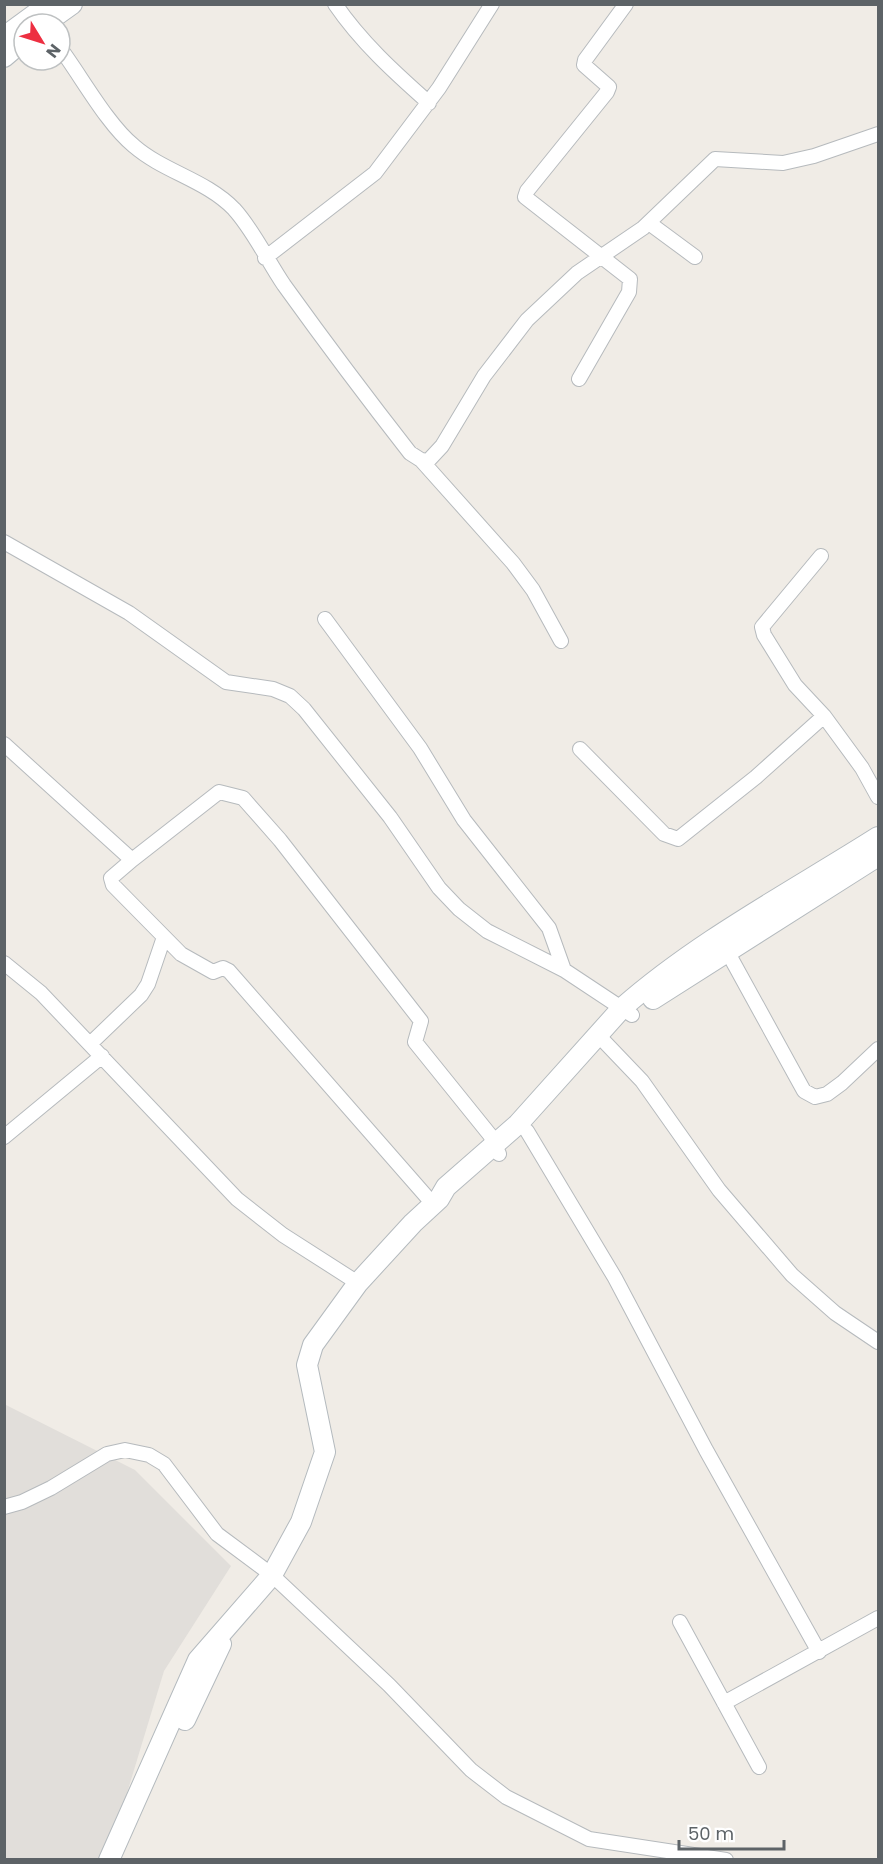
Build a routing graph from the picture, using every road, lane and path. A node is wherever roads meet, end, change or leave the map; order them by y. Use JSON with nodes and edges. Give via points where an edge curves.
{"nodes":[{"id":1,"x":72,"y":4,"type":"edge"},
{"id":2,"x":336,"y":4,"type":"edge"},
{"id":3,"x":492,"y":4,"type":"edge"},
{"id":4,"x":626,"y":4,"type":"edge"},
{"id":5,"x":38,"y":12,"type":"edge"},
{"id":6,"x":72,"y":64,"type":"edge"},
{"id":7,"x":429,"y":103,"type":"junction"},
{"id":8,"x":879,"y":134,"type":"edge"},
{"id":9,"x":649,"y":222,"type":"junction"},
{"id":10,"x":695,"y":256,"type":"dead end"},
{"id":11,"x":265,"y":258,"type":"junction"},
{"id":12,"x":600,"y":258,"type":"junction"},
{"id":13,"x":579,"y":379,"type":"dead end"},
{"id":14,"x":421,"y":460,"type":"junction"},
{"id":15,"x":4,"y":542,"type":"edge"},
{"id":16,"x":821,"y":556,"type":"dead end"},
{"id":17,"x":325,"y":619,"type":"dead end"},
{"id":18,"x":561,"y":641,"type":"dead end"},
{"id":19,"x":824,"y":716,"type":"junction"},
{"id":20,"x":4,"y":744,"type":"edge"},
{"id":21,"x":580,"y":749,"type":"dead end"},
{"id":22,"x":879,"y":796,"type":"edge"},
{"id":23,"x":879,"y":837,"type":"edge"},
{"id":24,"x":879,"y":856,"type":"edge"},
{"id":25,"x":132,"y":860,"type":"junction"},
{"id":26,"x":164,"y":937,"type":"junction"},
{"id":27,"x":727,"y":951,"type":"junction"},
{"id":28,"x":4,"y":963,"type":"edge"},
{"id":29,"x":564,"y":970,"type":"junction"},
{"id":30,"x":627,"y":1012,"type":"junction"},
{"id":31,"x":602,"y":1039,"type":"junction"},
{"id":32,"x":90,"y":1044,"type":"junction"},
{"id":33,"x":879,"y":1049,"type":"edge"},
{"id":34,"x":102,"y":1056,"type":"junction"},
{"id":35,"x":527,"y":1131,"type":"junction"},
{"id":36,"x":4,"y":1137,"type":"edge"},
{"id":37,"x":497,"y":1150,"type":"junction"},
{"id":38,"x":436,"y":1202,"type":"junction"},
{"id":39,"x":358,"y":1283,"type":"junction"},
{"id":40,"x":879,"y":1342,"type":"edge"},
{"id":41,"x":4,"y":1507,"type":"edge"},
{"id":42,"x":272,"y":1575,"type":"junction"},
{"id":43,"x":879,"y":1618,"type":"edge"},
{"id":44,"x":680,"y":1622,"type":"dead end"},
{"id":45,"x":819,"y":1652,"type":"junction"},
{"id":46,"x":724,"y":1703,"type":"junction"},
{"id":47,"x":181,"y":1713,"type":"junction"},
{"id":48,"x":759,"y":1767,"type":"dead end"},
{"id":49,"x":109,"y":1860,"type":"edge"},
{"id":50,"x":121,"y":1860,"type":"edge"},
{"id":51,"x":726,"y":1860,"type":"edge"}],
"edges":[{"from":1,"to":5,"type":"street"},
{"from":2,"to":7,"type":"street","via":[[386,65]]},
{"from":3,"to":7,"type":"street"},
{"from":4,"to":12,"type":"street","via":[[585,60],[584,65],[609,87],[607,92],[525,197]]},
{"from":6,"to":11,"type":"street","via":[[133,146],[164,167],[211,190],[232,207],[246,223]]},
{"from":7,"to":11,"type":"street","via":[[375,173]]},
{"from":8,"to":9,"type":"street","via":[[783,162],[716,159]]},
{"from":9,"to":10,"type":"street"},
{"from":9,"to":12,"type":"street"},
{"from":11,"to":14,"type":"street","via":[[341,364],[410,453]]},
{"from":12,"to":13,"type":"street","via":[[630,279],[631,284]]},
{"from":12,"to":14,"type":"street","via":[[577,273],[527,320],[484,376],[442,446],[428,461]]},
{"from":14,"to":18,"type":"street","via":[[513,563]]},
{"from":15,"to":29,"type":"street","via":[[129,613],[226,682],[273,689],[290,696],[390,817],[439,888],[459,909],[487,931]]},
{"from":16,"to":19,"type":"street","via":[[762,627],[795,685]]},
{"from":17,"to":29,"type":"street","via":[[420,748],[464,820],[549,928]]},
{"from":19,"to":21,"type":"street","via":[[678,839],[664,834]]},
{"from":19,"to":22,"type":"street"},
{"from":20,"to":25,"type":"street"},
{"from":23,"to":30,"type":"street","via":[[713,940]]},
{"from":24,"to":27,"type":"street"},
{"from":25,"to":26,"type":"street","via":[[111,878],[113,885]]},
{"from":25,"to":37,"type":"street","via":[[219,792],[243,798],[421,1021],[415,1042]]},
{"from":26,"to":32,"type":"street","via":[[141,995]]},
{"from":26,"to":38,"type":"street","via":[[198,967],[213,972],[224,968],[229,971]]},
{"from":27,"to":30,"type":"street"},
{"from":27,"to":33,"type":"street","via":[[804,1091],[815,1097],[827,1094]]},
{"from":28,"to":32,"type":"street","via":[[41,993]]},
{"from":29,"to":30,"type":"street"},
{"from":30,"to":31,"type":"street"},
{"from":31,"to":35,"type":"street"},
{"from":31,"to":37,"type":"street"},
{"from":31,"to":40,"type":"street","via":[[642,1081],[719,1190],[792,1275],[835,1313]]},
{"from":32,"to":34,"type":"street"},
{"from":34,"to":36,"type":"street"},
{"from":34,"to":39,"type":"street","via":[[237,1199],[283,1235]]},
{"from":35,"to":37,"type":"street"},
{"from":35,"to":45,"type":"street","via":[[615,1278]]},
{"from":37,"to":38,"type":"street","via":[[446,1187]]},
{"from":38,"to":39,"type":"street"},
{"from":39,"to":42,"type":"street","via":[[313,1345],[307,1365],[325,1452],[302,1522]]},
{"from":41,"to":42,"type":"street","via":[[51,1488],[107,1454],[125,1450],[149,1455],[164,1464],[217,1534]]},
{"from":42,"to":47,"type":"street","via":[[198,1660]]},
{"from":42,"to":51,"type":"street","via":[[389,1685],[471,1770],[506,1797],[589,1839]]},
{"from":43,"to":45,"type":"street"},
{"from":44,"to":46,"type":"street"},
{"from":45,"to":46,"type":"street"},
{"from":46,"to":48,"type":"street"},
{"from":47,"to":49,"type":"street"},
{"from":47,"to":50,"type":"street"}]}
